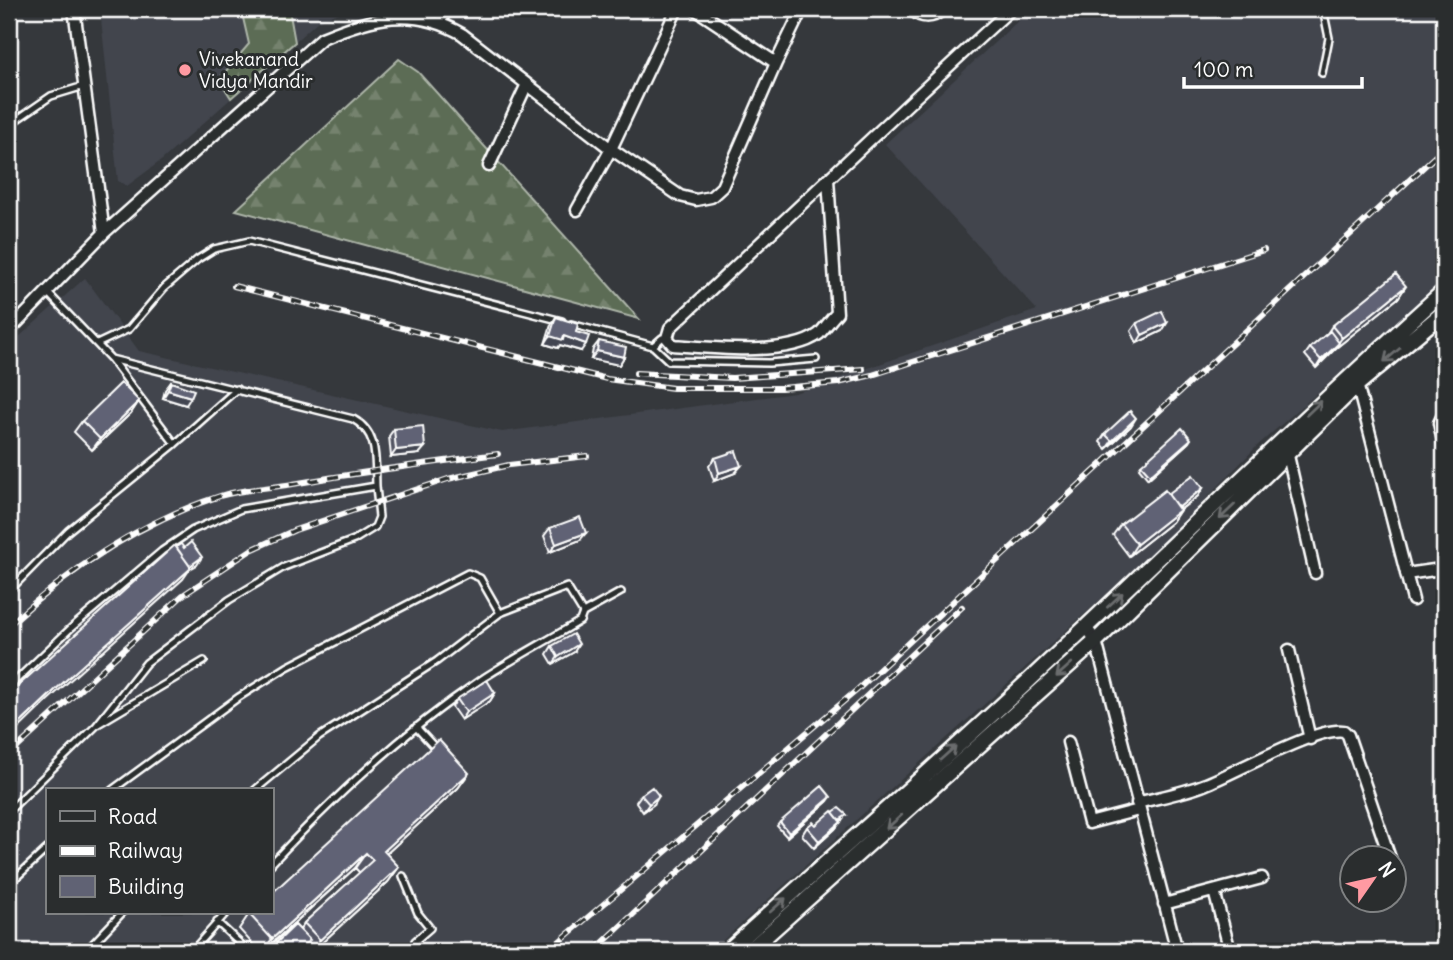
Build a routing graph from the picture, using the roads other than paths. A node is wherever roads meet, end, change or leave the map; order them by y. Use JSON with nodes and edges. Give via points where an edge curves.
{"nodes":[{"id":1,"x":74,"y":9,"type":"edge"},
{"id":2,"x":447,"y":9,"type":"edge"},
{"id":3,"x":677,"y":9,"type":"edge"},
{"id":4,"x":695,"y":9,"type":"edge"},
{"id":5,"x":802,"y":9,"type":"edge"},
{"id":6,"x":911,"y":9,"type":"edge"},
{"id":7,"x":943,"y":9,"type":"edge"},
{"id":8,"x":1011,"y":9,"type":"edge"},
{"id":9,"x":1323,"y":9,"type":"edge"},
{"id":10,"x":440,"y":21,"type":"junction"},
{"id":11,"x":776,"y":63,"type":"junction"},
{"id":12,"x":1322,"y":73,"type":"dead end"},
{"id":13,"x":527,"y":84,"type":"junction"},
{"id":14,"x":84,"y":86,"type":"junction"},
{"id":15,"x":9,"y":125,"type":"edge"},
{"id":16,"x":611,"y":149,"type":"junction"},
{"id":17,"x":489,"y":166,"type":"dead end"},
{"id":18,"x":828,"y":179,"type":"junction"},
{"id":19,"x":577,"y":210,"type":"dead end"},
{"id":20,"x":104,"y":233,"type":"junction"},
{"id":21,"x":1444,"y":291,"type":"edge"},
{"id":22,"x":47,"y":292,"type":"junction"},
{"id":23,"x":1444,"y":312,"type":"edge"},
{"id":24,"x":9,"y":331,"type":"edge"},
{"id":25,"x":667,"y":338,"type":"junction"},
{"id":26,"x":97,"y":344,"type":"junction"},
{"id":27,"x":653,"y":346,"type":"junction"},
{"id":28,"x":111,"y":359,"type":"junction"},
{"id":29,"x":816,"y":359,"type":"dead end"},
{"id":30,"x":1355,"y":378,"type":"junction"},
{"id":31,"x":237,"y":389,"type":"junction"},
{"id":32,"x":1444,"y":412,"type":"edge"},
{"id":33,"x":175,"y":444,"type":"junction"},
{"id":34,"x":1444,"y":445,"type":"edge"},
{"id":35,"x":1284,"y":447,"type":"junction"},
{"id":36,"x":376,"y":486,"type":"junction"},
{"id":37,"x":1443,"y":569,"type":"edge"},
{"id":38,"x":1315,"y":573,"type":"dead end"},
{"id":39,"x":1406,"y":574,"type":"junction"},
{"id":40,"x":1444,"y":585,"type":"edge"},
{"id":41,"x":9,"y":591,"type":"edge"},
{"id":42,"x":621,"y":593,"type":"dead end"},
{"id":43,"x":1413,"y":600,"type":"dead end"},
{"id":44,"x":500,"y":613,"type":"junction"},
{"id":45,"x":583,"y":613,"type":"junction"},
{"id":46,"x":1086,"y":627,"type":"junction"},
{"id":47,"x":1096,"y":642,"type":"junction"},
{"id":48,"x":1289,"y":650,"type":"dead end"},
{"id":49,"x":204,"y":661,"type":"dead end"},
{"id":50,"x":9,"y":687,"type":"edge"},
{"id":51,"x":96,"y":726,"type":"junction"},
{"id":52,"x":416,"y":727,"type":"junction"},
{"id":53,"x":1310,"y":739,"type":"junction"},
{"id":54,"x":1068,"y":742,"type":"dead end"},
{"id":55,"x":445,"y":759,"type":"edge"},
{"id":56,"x":115,"y":788,"type":"edge"},
{"id":57,"x":257,"y":788,"type":"edge"},
{"id":58,"x":1138,"y":806,"type":"junction"},
{"id":59,"x":9,"y":811,"type":"edge"},
{"id":60,"x":1385,"y":844,"type":"edge"},
{"id":61,"x":46,"y":850,"type":"edge"},
{"id":62,"x":273,"y":862,"type":"edge"},
{"id":63,"x":402,"y":876,"type":"dead end"},
{"id":64,"x":1262,"y":878,"type":"dead end"},
{"id":65,"x":9,"y":884,"type":"edge"},
{"id":66,"x":1214,"y":891,"type":"junction"},
{"id":67,"x":1164,"y":904,"type":"junction"},
{"id":68,"x":121,"y":914,"type":"edge"},
{"id":69,"x":225,"y":914,"type":"edge"},
{"id":70,"x":217,"y":922,"type":"junction"},
{"id":71,"x":86,"y":951,"type":"edge"},
{"id":72,"x":192,"y":951,"type":"edge"},
{"id":73,"x":248,"y":951,"type":"edge"},
{"id":74,"x":423,"y":951,"type":"edge"},
{"id":75,"x":728,"y":951,"type":"edge"},
{"id":76,"x":749,"y":951,"type":"edge"},
{"id":77,"x":1177,"y":951,"type":"edge"},
{"id":78,"x":1230,"y":951,"type":"edge"}],
"edges":[{"from":1,"to":14,"type":"street"},
{"from":2,"to":10,"type":"street"},
{"from":3,"to":16,"type":"street"},
{"from":4,"to":11,"type":"street"},
{"from":5,"to":11,"type":"street"},
{"from":6,"to":7,"type":"street","via":[[928,17]]},
{"from":8,"to":18,"type":"street"},
{"from":9,"to":12,"type":"lane","via":[[1329,38]]},
{"from":10,"to":13,"type":"street"},
{"from":10,"to":20,"type":"street","via":[[407,16],[359,22],[322,38]]},
{"from":11,"to":16,"type":"street","via":[[722,187],[711,197],[680,196]]},
{"from":13,"to":16,"type":"street"},
{"from":13,"to":17,"type":"street"},
{"from":14,"to":15,"type":"lane","via":[[51,96]]},
{"from":14,"to":20,"type":"street"},
{"from":16,"to":19,"type":"street"},
{"from":18,"to":25,"type":"street","via":[[670,328]]},
{"from":18,"to":25,"type":"street","via":[[837,313],[818,334],[783,346],[734,350],[673,345]]},
{"from":20,"to":22,"type":"street"},
{"from":21,"to":30,"type":"street"},
{"from":22,"to":24,"type":"street"},
{"from":22,"to":26,"type":"lane"},
{"from":23,"to":30,"type":"street","one_way":true},
{"from":25,"to":27,"type":"lane"},
{"from":26,"to":27,"type":"lane","via":[[129,329],[164,288],[206,254],[249,240]]},
{"from":26,"to":28,"type":"lane"},
{"from":27,"to":29,"type":"lane","via":[[669,361]]},
{"from":28,"to":31,"type":"lane"},
{"from":28,"to":33,"type":"lane"},
{"from":30,"to":35,"type":"street"},
{"from":30,"to":39,"type":"street"},
{"from":31,"to":33,"type":"lane"},
{"from":31,"to":36,"type":"lane","via":[[364,425],[376,457]]},
{"from":32,"to":34,"type":"street","via":[[1439,423]]},
{"from":33,"to":41,"type":"lane","via":[[68,531]]},
{"from":35,"to":38,"type":"street"},
{"from":46,"to":35,"type":"street","one_way":true},
{"from":35,"to":47,"type":"street","one_way":true},
{"from":36,"to":50,"type":"lane","via":[[241,509],[193,530],[81,619]]},
{"from":36,"to":51,"type":"lane","via":[[379,517],[375,527],[354,540],[284,566],[229,600],[146,663]]},
{"from":37,"to":39,"type":"street"},
{"from":37,"to":40,"type":"street"},
{"from":39,"to":43,"type":"street"},
{"from":42,"to":45,"type":"lane"},
{"from":44,"to":45,"type":"lane","via":[[567,587]]},
{"from":44,"to":56,"type":"lane","via":[[480,578],[468,573],[286,667]]},
{"from":44,"to":57,"type":"lane","via":[[437,661],[319,737]]},
{"from":45,"to":52,"type":"lane","via":[[580,621],[481,680]]},
{"from":46,"to":47,"type":"street"},
{"from":75,"to":46,"type":"street","one_way":true},
{"from":47,"to":58,"type":"street"},
{"from":47,"to":76,"type":"street","one_way":true},
{"from":48,"to":53,"type":"street"},
{"from":49,"to":51,"type":"lane"},
{"from":51,"to":59,"type":"lane"},
{"from":52,"to":55,"type":"lane"},
{"from":52,"to":62,"type":"lane","via":[[361,773]]},
{"from":53,"to":58,"type":"street","via":[[1206,784]]},
{"from":53,"to":60,"type":"street","via":[[1337,730],[1348,735]]},
{"from":54,"to":58,"type":"street","via":[[1089,823]]},
{"from":58,"to":67,"type":"street"},
{"from":61,"to":65,"type":"lane"},
{"from":63,"to":74,"type":"lane","via":[[430,928],[415,941]]},
{"from":64,"to":66,"type":"street"},
{"from":66,"to":67,"type":"street"},
{"from":66,"to":78,"type":"street"},
{"from":67,"to":77,"type":"street"},
{"from":68,"to":71,"type":"lane"},
{"from":69,"to":70,"type":"lane"},
{"from":70,"to":72,"type":"lane"},
{"from":70,"to":73,"type":"lane"}]}
